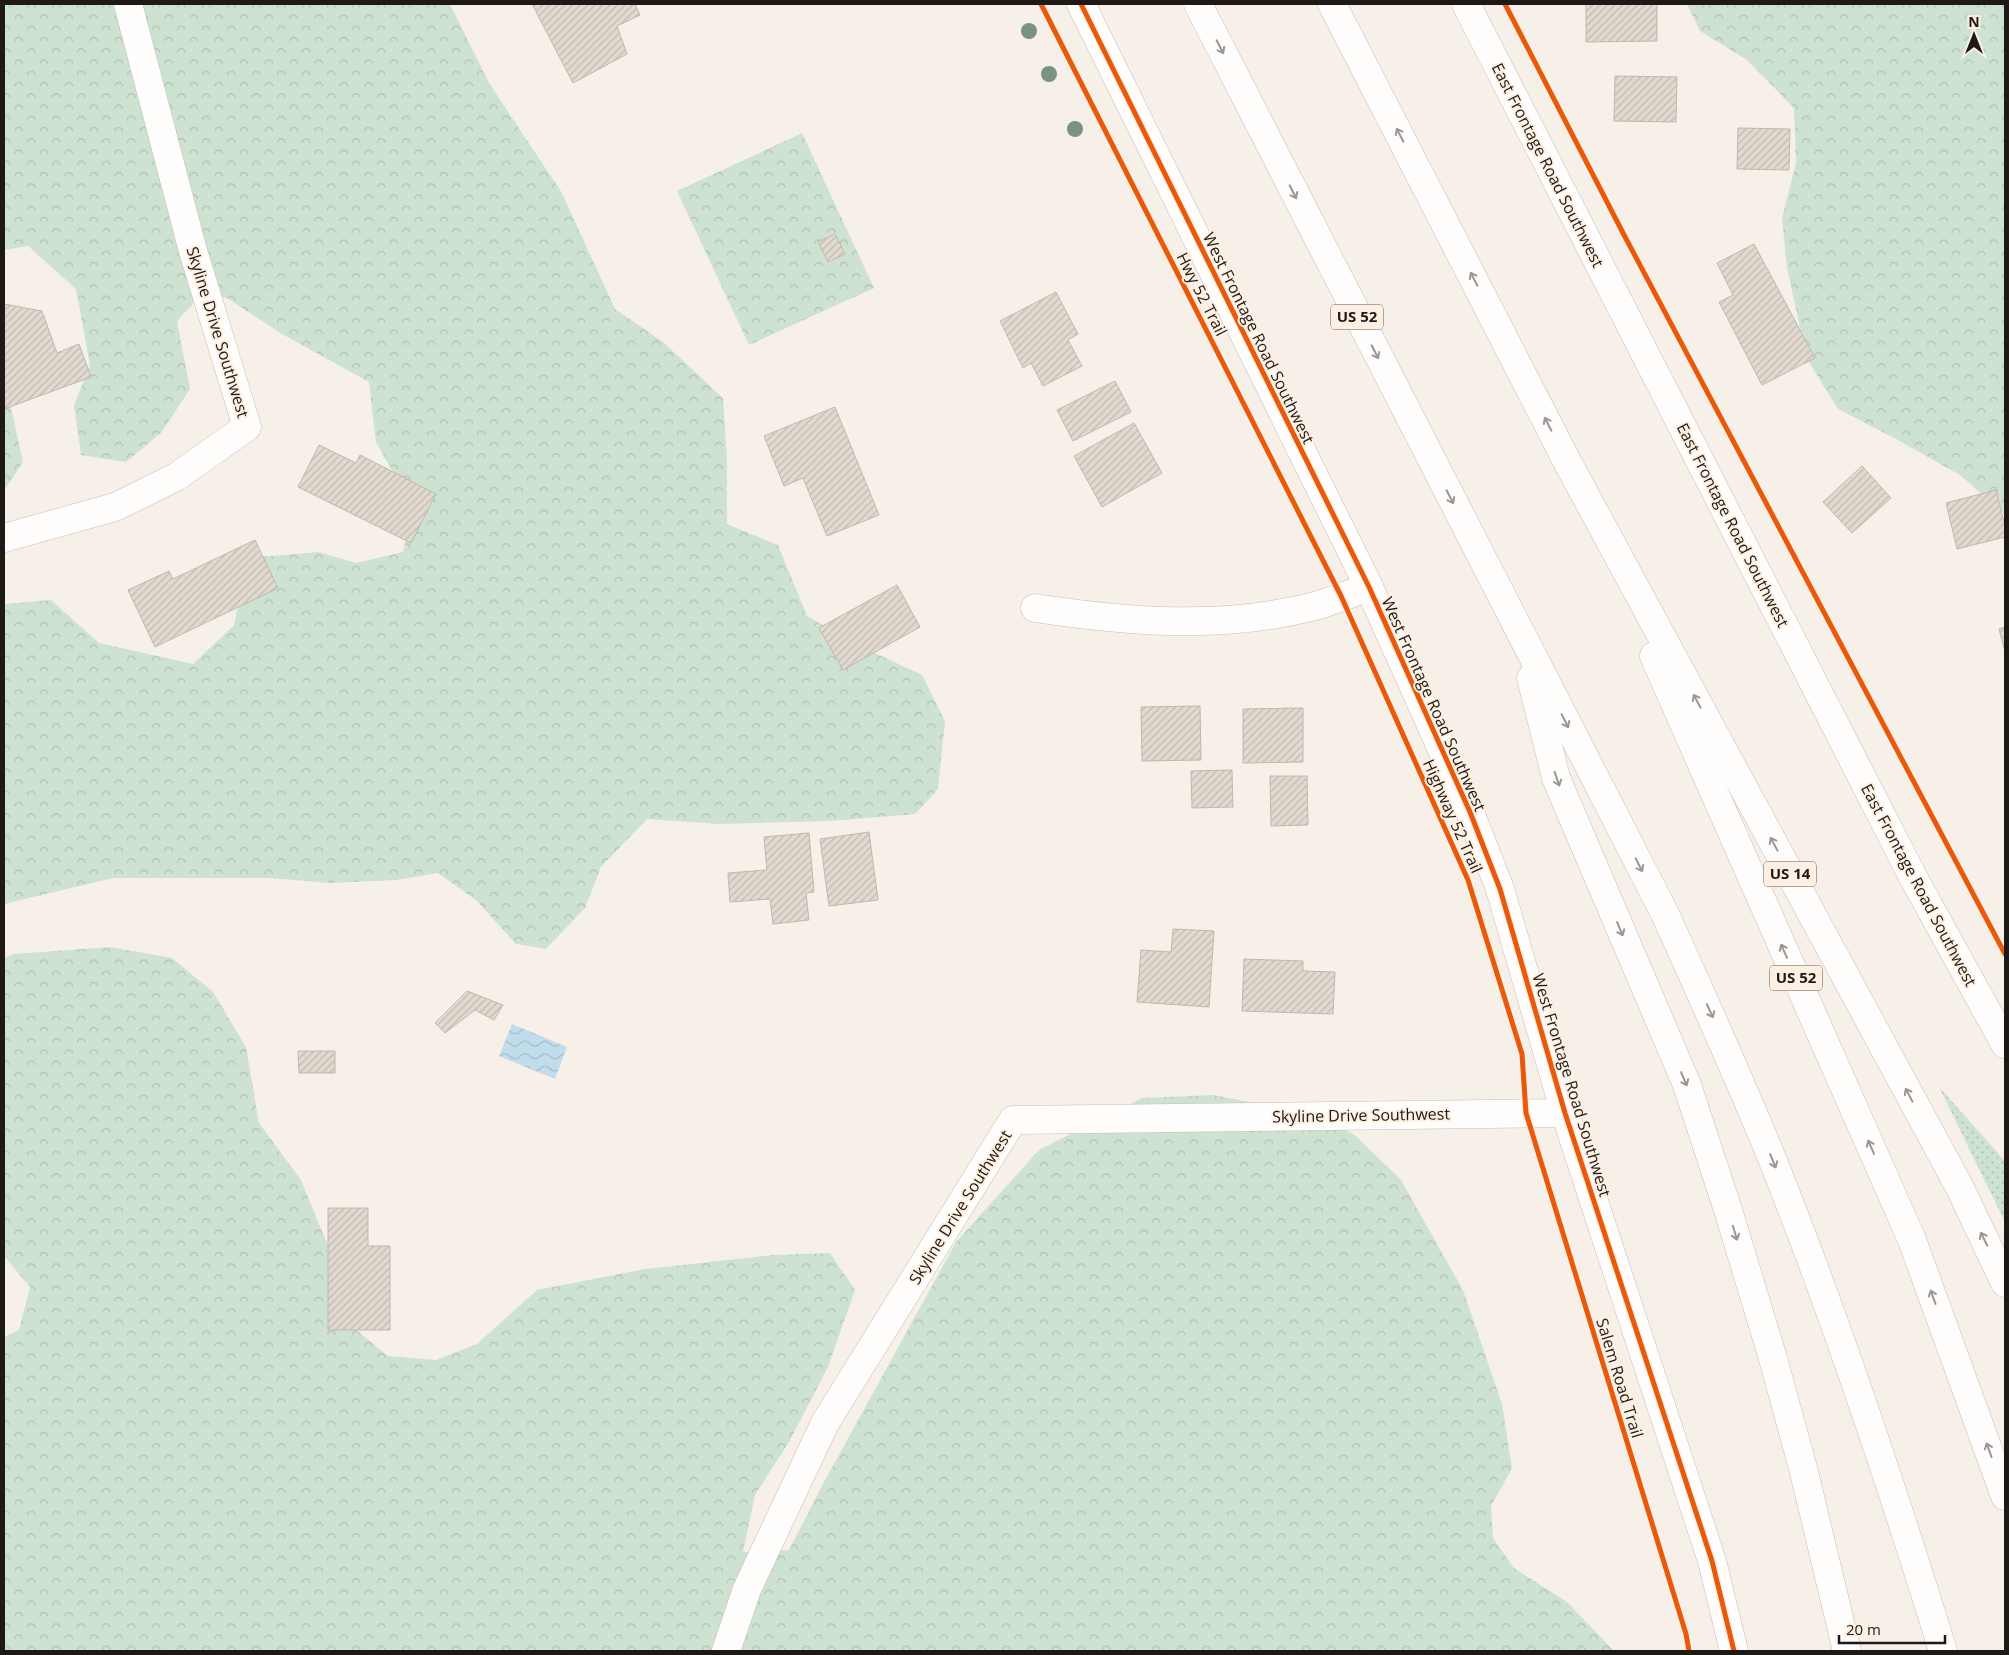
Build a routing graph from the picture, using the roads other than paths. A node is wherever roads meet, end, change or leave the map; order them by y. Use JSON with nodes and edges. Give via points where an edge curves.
{"nodes":[{"id":1,"x":128,"y":4,"type":"edge"},
{"id":2,"x":1081,"y":4,"type":"edge"},
{"id":3,"x":1198,"y":4,"type":"edge"},
{"id":4,"x":1332,"y":4,"type":"edge"},
{"id":5,"x":1466,"y":4,"type":"edge"},
{"id":6,"x":1570,"y":467,"type":"junction"},
{"id":7,"x":4,"y":538,"type":"edge"},
{"id":8,"x":1369,"y":587,"type":"junction"},
{"id":9,"x":1034,"y":608,"type":"dead end"},
{"id":10,"x":1518,"y":630,"type":"junction"},
{"id":11,"x":2005,"y":1044,"type":"edge"},
{"id":12,"x":1565,"y":1113,"type":"junction"},
{"id":13,"x":2005,"y":1283,"type":"edge"},
{"id":14,"x":2005,"y":1496,"type":"edge"},
{"id":15,"x":726,"y":1651,"type":"edge"},
{"id":16,"x":1734,"y":1651,"type":"edge"},
{"id":17,"x":1847,"y":1651,"type":"edge"},
{"id":18,"x":1942,"y":1651,"type":"edge"}],
"edges":[{"from":1,"to":7,"type":"main road","name":"Skyline Drive Southwest","via":[[193,251],[247,427],[176,477],[115,507]]},
{"from":2,"to":8,"type":"main road","name":"West Frontage Road Southwest"},
{"from":3,"to":10,"type":"main road","number":"US 52","one_way":true},
{"from":6,"to":4,"type":"main road","number":"US 52","one_way":true},
{"from":5,"to":11,"type":"main road","name":"East Frontage Road Southwest","via":[[1913,878]]},
{"from":13,"to":6,"type":"main road","number":"US 14","one_way":true,"via":[[1960,1188]]},
{"from":14,"to":6,"type":"main road","number":"US 52","one_way":true,"via":[[1912,1240]]},
{"from":8,"to":9,"type":"main road","via":[[1315,606],[1260,616],[1209,620],[1129,620]]},
{"from":8,"to":12,"type":"main road","name":"West Frontage Road Southwest","via":[[1470,812],[1500,889]]},
{"from":10,"to":17,"type":"main road","one_way":true,"via":[[1556,778],[1687,1085],[1728,1210],[1780,1383]]},
{"from":10,"to":18,"type":"main road","number":"US 52","one_way":true,"via":[[1664,914],[1766,1143],[1815,1270],[1894,1494]]},
{"from":12,"to":15,"type":"main road","name":"Skyline Drive Southwest","via":[[1013,1120],[825,1424],[747,1589]]},
{"from":12,"to":16,"type":"main road","name":"West Frontage Road Southwest","via":[[1712,1561]]}]}
